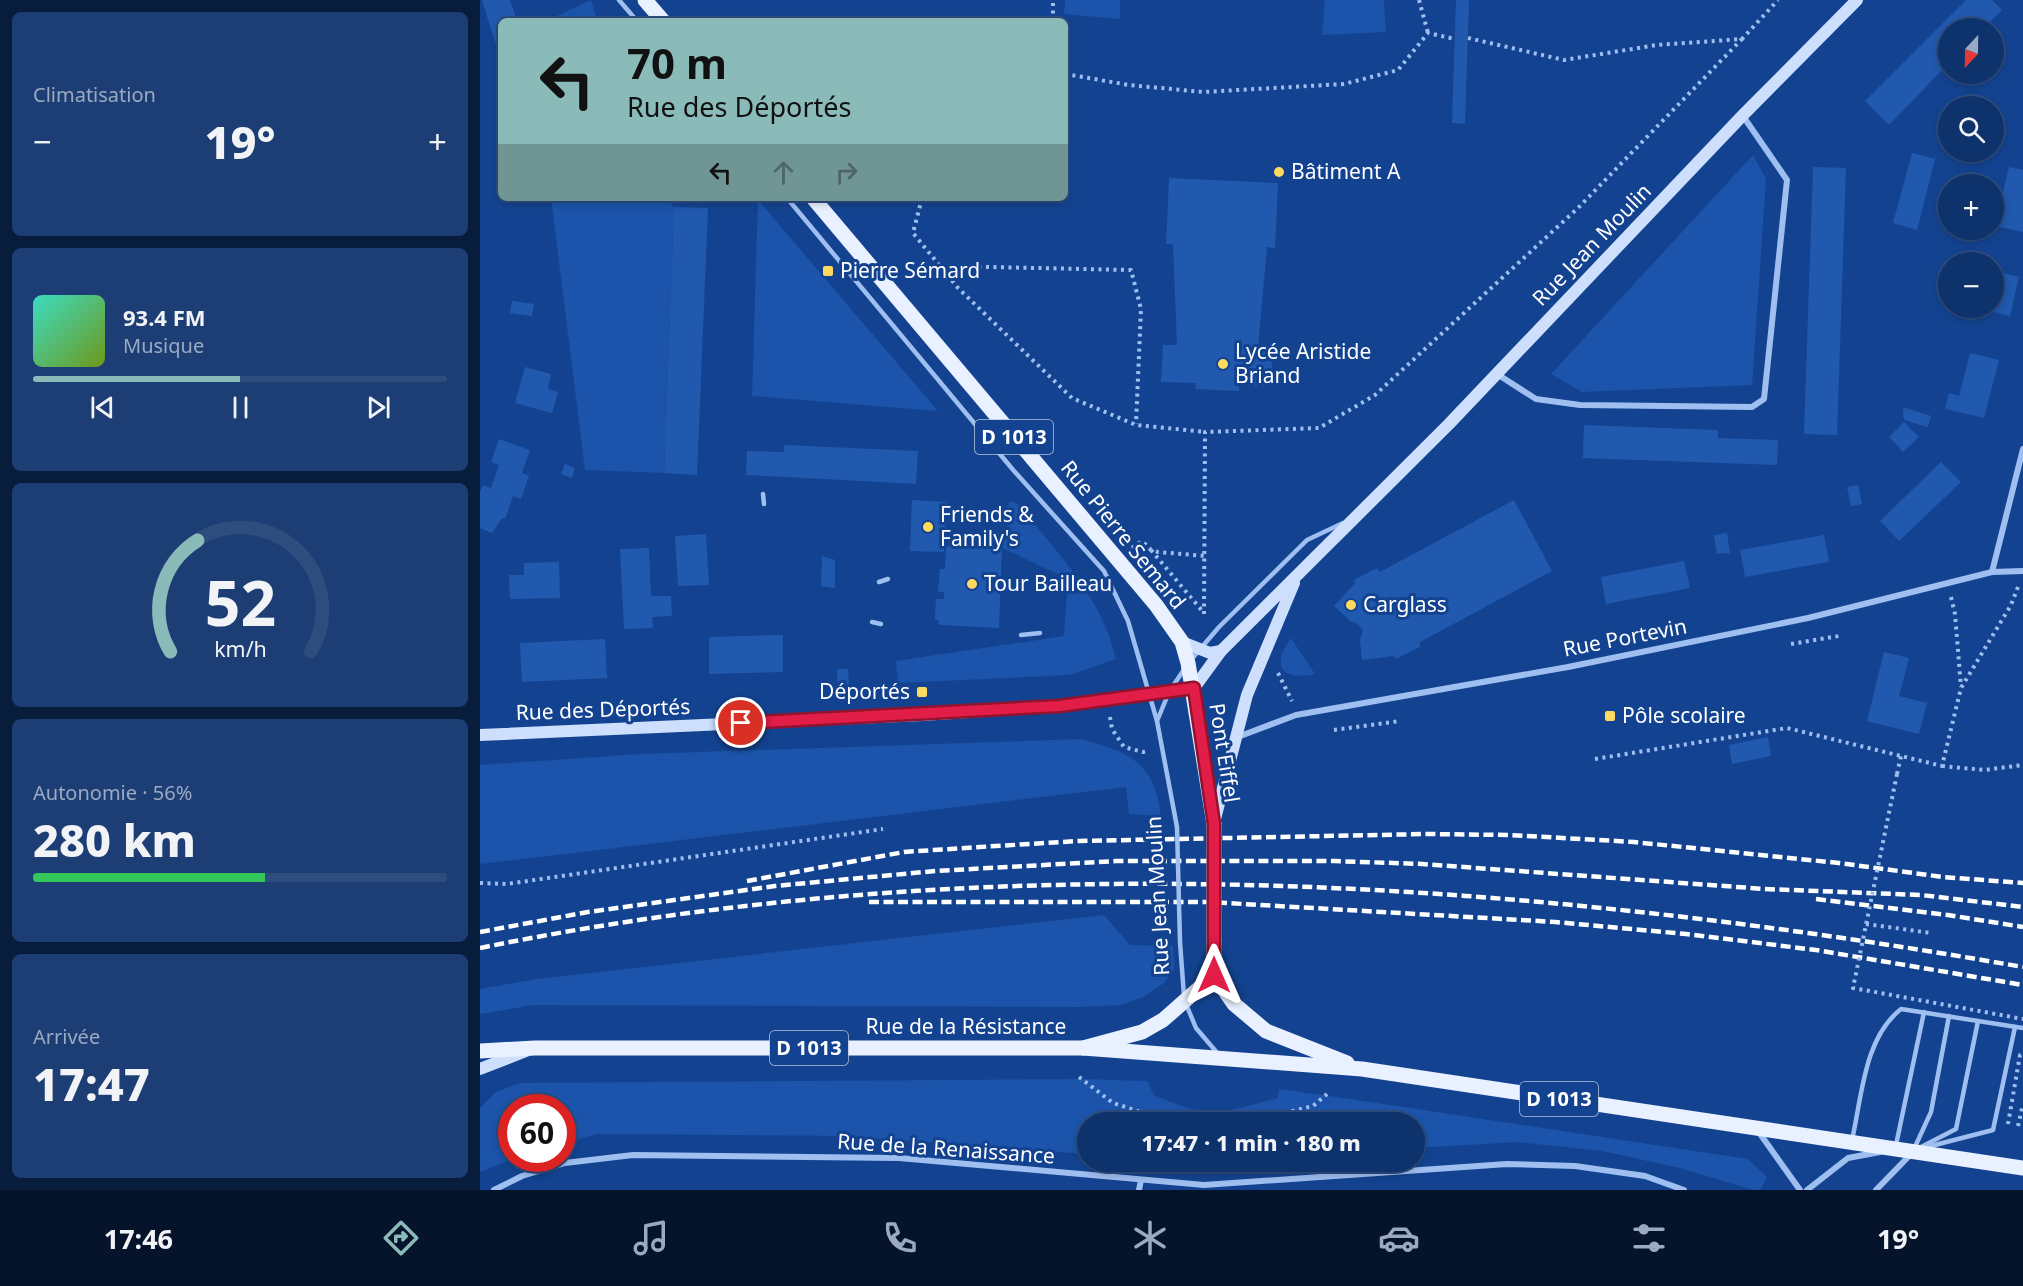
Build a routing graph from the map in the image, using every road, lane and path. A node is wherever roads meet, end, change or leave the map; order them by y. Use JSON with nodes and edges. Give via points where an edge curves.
{"nodes":[{"id":1,"x":619,"y":0,"type":"edge"},
{"id":2,"x":645,"y":0,"type":"edge"},
{"id":3,"x":1053,"y":0,"type":"edge"},
{"id":4,"x":1419,"y":0,"type":"edge"},
{"id":5,"x":1778,"y":0,"type":"edge"},
{"id":6,"x":1857,"y":0,"type":"edge"},
{"id":7,"x":634,"y":18,"type":"edge"},
{"id":8,"x":660,"y":18,"type":"edge"},
{"id":9,"x":1053,"y":18,"type":"edge"},
{"id":10,"x":1428,"y":33,"type":"junction"},
{"id":11,"x":1468,"y":38,"type":"dead end"},
{"id":12,"x":1455,"y":39,"type":"dead end"},
{"id":13,"x":1742,"y":39,"type":"junction"},
{"id":14,"x":1068,"y":75,"type":"edge"},
{"id":15,"x":1743,"y":115,"type":"junction"},
{"id":16,"x":789,"y":201,"type":"edge"},
{"id":17,"x":816,"y":201,"type":"edge"},
{"id":18,"x":921,"y":201,"type":"edge"},
{"id":19,"x":940,"y":266,"type":"junction"},
{"id":20,"x":1497,"y":374,"type":"junction"},
{"id":21,"x":1136,"y":425,"type":"junction"},
{"id":22,"x":1205,"y":432,"type":"junction"},
{"id":23,"x":2023,"y":448,"type":"edge"},
{"id":24,"x":763,"y":494,"type":"dead end"},
{"id":25,"x":764,"y":504,"type":"dead end"},
{"id":26,"x":1355,"y":518,"type":"junction"},
{"id":27,"x":1134,"y":547,"type":"dead end"},
{"id":28,"x":1151,"y":550,"type":"junction"},
{"id":29,"x":1206,"y":556,"type":"junction"},
{"id":30,"x":2023,"y":571,"type":"edge"},
{"id":31,"x":1992,"y":572,"type":"junction"},
{"id":32,"x":888,"y":579,"type":"dead end"},
{"id":33,"x":1296,"y":579,"type":"junction"},
{"id":34,"x":879,"y":582,"type":"dead end"},
{"id":35,"x":1948,"y":585,"type":"junction"},
{"id":36,"x":2011,"y":605,"type":"dead end"},
{"id":37,"x":872,"y":622,"type":"dead end"},
{"id":38,"x":881,"y":624,"type":"dead end"},
{"id":39,"x":1040,"y":633,"type":"dead end"},
{"id":40,"x":1021,"y":635,"type":"dead end"},
{"id":41,"x":1839,"y":636,"type":"dead end"},
{"id":42,"x":1182,"y":642,"type":"junction"},
{"id":43,"x":1791,"y":644,"type":"dead end"},
{"id":44,"x":1199,"y":650,"type":"junction"},
{"id":45,"x":1221,"y":651,"type":"junction"},
{"id":46,"x":1188,"y":663,"type":"junction"},
{"id":47,"x":1272,"y":666,"type":"dead end"},
{"id":48,"x":1194,"y":688,"type":"junction"},
{"id":49,"x":1961,"y":688,"type":"junction"},
{"id":50,"x":1169,"y":692,"type":"junction"},
{"id":51,"x":1289,"y":693,"type":"dead end"},
{"id":52,"x":1149,"y":696,"type":"junction"},
{"id":53,"x":1106,"y":700,"type":"junction"},
{"id":54,"x":1157,"y":721,"type":"junction"},
{"id":55,"x":1400,"y":721,"type":"dead end"},
{"id":56,"x":1334,"y":730,"type":"dead end"},
{"id":57,"x":480,"y":735,"type":"edge"},
{"id":58,"x":1235,"y":738,"type":"junction"},
{"id":59,"x":1161,"y":748,"type":"junction"},
{"id":60,"x":1901,"y":756,"type":"junction"},
{"id":61,"x":1595,"y":759,"type":"dead end"},
{"id":62,"x":2023,"y":765,"type":"edge"},
{"id":63,"x":1942,"y":766,"type":"junction"},
{"id":64,"x":1214,"y":824,"type":"junction"},
{"id":65,"x":883,"y":829,"type":"dead end"},
{"id":66,"x":480,"y":883,"type":"edge"},
{"id":67,"x":1866,"y":924,"type":"junction"},
{"id":68,"x":1931,"y":933,"type":"dead end"},
{"id":69,"x":1214,"y":975,"type":"junction"},
{"id":70,"x":1185,"y":1001,"type":"junction"},
{"id":71,"x":1924,"y":1012,"type":"junction"},
{"id":72,"x":1949,"y":1016,"type":"junction"},
{"id":73,"x":2023,"y":1019,"type":"edge"},
{"id":74,"x":1978,"y":1021,"type":"junction"},
{"id":75,"x":2015,"y":1026,"type":"junction"},
{"id":76,"x":2023,"y":1028,"type":"edge"},
{"id":77,"x":535,"y":1048,"type":"junction"},
{"id":78,"x":1083,"y":1048,"type":"junction"},
{"id":79,"x":480,"y":1051,"type":"edge"},
{"id":80,"x":2023,"y":1055,"type":"edge"},
{"id":81,"x":1222,"y":1059,"type":"junction"},
{"id":82,"x":480,"y":1069,"type":"edge"},
{"id":83,"x":1362,"y":1069,"type":"junction"},
{"id":84,"x":1079,"y":1077,"type":"dead end"},
{"id":85,"x":1327,"y":1094,"type":"dead end"},
{"id":86,"x":2023,"y":1104,"type":"edge"},
{"id":87,"x":1140,"y":1112,"type":"edge"},
{"id":88,"x":1289,"y":1112,"type":"edge"},
{"id":89,"x":2021,"y":1126,"type":"edge"},
{"id":90,"x":1756,"y":1128,"type":"junction"},
{"id":91,"x":1851,"y":1142,"type":"junction"},
{"id":92,"x":1895,"y":1149,"type":"junction"},
{"id":93,"x":1913,"y":1151,"type":"junction"},
{"id":94,"x":1848,"y":1158,"type":"junction"},
{"id":95,"x":2023,"y":1168,"type":"edge"},
{"id":96,"x":1141,"y":1180,"type":"junction"},
{"id":97,"x":1205,"y":1187,"type":"edge"},
{"id":98,"x":494,"y":1190,"type":"edge"},
{"id":99,"x":1139,"y":1190,"type":"edge"},
{"id":100,"x":1684,"y":1190,"type":"edge"},
{"id":101,"x":1800,"y":1190,"type":"edge"},
{"id":102,"x":1807,"y":1190,"type":"edge"},
{"id":103,"x":1876,"y":1190,"type":"edge"}],
"edges":[{"from":1,"to":7,"type":"lane"},
{"from":2,"to":8,"type":"main road"},
{"from":3,"to":9,"type":"path"},
{"from":4,"to":10,"type":"path"},
{"from":5,"to":13,"type":"path"},
{"from":6,"to":15,"type":"main road","name":"Rue Jean Moulin"},
{"from":10,"to":12,"type":"path"},
{"from":10,"to":14,"type":"path","via":[[1398,70],[1344,84],[1203,92]]},
{"from":11,"to":13,"type":"path","via":[[1564,60],[1657,45]]},
{"from":13,"to":22,"type":"path","via":[[1578,208],[1375,395],[1319,428]]},
{"from":15,"to":20,"type":"main road","name":"Rue Jean Moulin"},
{"from":15,"to":20,"type":"street","via":[[1787,180],[1764,399],[1752,407],[1580,405],[1536,399]]},
{"from":16,"to":52,"type":"lane","via":[[1014,471],[1104,572],[1128,621]]},
{"from":17,"to":42,"type":"main road","name":"Rue Pierre Semard","number":"D 1013","via":[[1156,605]]},
{"from":18,"to":19,"type":"path","via":[[913,233]]},
{"from":19,"to":21,"type":"path","via":[[1072,398]]},
{"from":19,"to":21,"type":"path","via":[[1131,270],[1141,309]]},
{"from":20,"to":26,"type":"main road","name":"Rue Jean Moulin"},
{"from":21,"to":22,"type":"path"},
{"from":22,"to":29,"type":"path"},
{"from":23,"to":31,"type":"street"},
{"from":24,"to":25,"type":"lane"},
{"from":26,"to":33,"type":"main road","name":"Rue Jean Moulin"},
{"from":26,"to":44,"type":"lane","name":"Rue Jean Moulin","via":[[1307,540]]},
{"from":27,"to":28,"type":"path","via":[[1142,541]]},
{"from":28,"to":29,"type":"path"},
{"from":28,"to":29,"type":"path","via":[[1204,614]]},
{"from":30,"to":31,"type":"street","name":"Rue Portevin"},
{"from":31,"to":35,"type":"street","name":"Rue Portevin"},
{"from":32,"to":34,"type":"lane"},
{"from":33,"to":45,"type":"main road","name":"Rue Jean Moulin"},
{"from":33,"to":58,"type":"main road","name":"Rue Jean Moulin","via":[[1247,695]]},
{"from":35,"to":49,"type":"path","via":[[1955,614]]},
{"from":35,"to":58,"type":"street","name":"Rue Portevin","via":[[1579,665],[1296,715]]},
{"from":36,"to":49,"type":"path"},
{"from":37,"to":38,"type":"lane"},
{"from":39,"to":40,"type":"lane"},
{"from":41,"to":43,"type":"path"},
{"from":42,"to":44,"type":"main road"},
{"from":42,"to":46,"type":"main road","name":"Rue Pierre Semard","number":"D 1013"},
{"from":44,"to":45,"type":"main road"},
{"from":44,"to":46,"type":"lane","name":"Rue Jean Moulin"},
{"from":45,"to":48,"type":"main road","name":"Rue Jean Moulin"},
{"from":46,"to":48,"type":"main road","name":"Rue Pierre Semard","number":"D 1013"},
{"from":46,"to":50,"type":"lane","name":"Rue Jean Moulin"},
{"from":47,"to":51,"type":"path"},
{"from":48,"to":50,"type":"main road","name":"Rue des Déportés"},
{"from":48,"to":64,"type":"main road","name":"Pont Eiffel","number":"D 1013"},
{"from":49,"to":63,"type":"path"},
{"from":50,"to":52,"type":"main road","name":"Rue des Déportés"},
{"from":50,"to":54,"type":"lane","name":"Rue Jean Moulin"},
{"from":52,"to":53,"type":"main road","name":"Rue des Déportés"},
{"from":52,"to":54,"type":"lane"},
{"from":53,"to":57,"type":"main road","name":"Rue des Déportés","via":[[923,716]]},
{"from":53,"to":59,"type":"path","via":[[1112,729],[1124,747],[1143,752]]},
{"from":54,"to":59,"type":"lane","name":"Rue Jean Moulin"},
{"from":55,"to":56,"type":"path"},
{"from":58,"to":64,"type":"main road","name":"Pont Eiffel"},
{"from":59,"to":70,"type":"lane","name":"Rue Jean Moulin","bridge":true,"via":[[1177,828]]},
{"from":60,"to":61,"type":"path","via":[[1787,728]]},
{"from":60,"to":63,"type":"path"},
{"from":60,"to":67,"type":"path","bridge":true},
{"from":62,"to":63,"type":"path","via":[[1984,771]]},
{"from":64,"to":69,"type":"main road","name":"Pont Eiffel","number":"D 1013","bridge":true},
{"from":65,"to":66,"type":"path","via":[[507,884]]},
{"from":67,"to":68,"type":"path"},
{"from":67,"to":73,"type":"path","bridge":true,"via":[[1853,988]]},
{"from":69,"to":70,"type":"main road","name":"Rue de la Résistance"},
{"from":69,"to":83,"type":"main road","number":"D 1013","via":[[1234,1004],[1266,1031]]},
{"from":70,"to":78,"type":"main road","name":"Rue de la Résistance","via":[[1142,1032]]},
{"from":70,"to":81,"type":"lane","name":"Rue Jean Moulin","via":[[1196,1028]]},
{"from":71,"to":72,"type":"lane"},
{"from":71,"to":91,"type":"lane","via":[[1901,1009],[1887,1019],[1878,1035]]},
{"from":71,"to":92,"type":"lane"},
{"from":72,"to":74,"type":"lane"},
{"from":72,"to":93,"type":"lane","via":[[1931,1112]]},
{"from":74,"to":75,"type":"lane"},
{"from":74,"to":93,"type":"lane","via":[[1956,1129]]},
{"from":75,"to":76,"type":"lane"},
{"from":75,"to":93,"type":"lane","via":[[1994,1130]]},
{"from":77,"to":78,"type":"main road","name":"Rue de la Résistance","number":"D 1013"},
{"from":77,"to":79,"type":"main road","name":"Rue de la Résistance","number":"D 1013"},
{"from":77,"to":82,"type":"main road"},
{"from":78,"to":81,"type":"main road","number":"D 1013"},
{"from":80,"to":89,"type":"path","bridge":true,"via":[[2008,1124]]},
{"from":81,"to":83,"type":"main road","number":"D 1013"},
{"from":83,"to":90,"type":"main road","number":"D 1013"},
{"from":84,"to":87,"type":"path","via":[[1113,1103]]},
{"from":85,"to":88,"type":"path","via":[[1313,1106]]},
{"from":86,"to":89,"type":"path"},
{"from":90,"to":91,"type":"main road","number":"D 1013"},
{"from":90,"to":101,"type":"street"},
{"from":91,"to":92,"type":"main road","number":"D 1013"},
{"from":91,"to":94,"type":"street"},
{"from":92,"to":93,"type":"main road","number":"D 1013"},
{"from":92,"to":94,"type":"street"},
{"from":93,"to":95,"type":"main road","number":"D 1013"},
{"from":93,"to":103,"type":"street"},
{"from":94,"to":102,"type":"street"},
{"from":96,"to":97,"type":"street","name":"Rue de la Renaissance"},
{"from":96,"to":98,"type":"street","name":"Rue de la Renaissance","via":[[898,1158],[633,1155],[565,1163],[522,1176]]},
{"from":96,"to":99,"type":"street"},
{"from":97,"to":100,"type":"street","name":"Rue de la Renaissance","via":[[1506,1164],[1575,1166],[1646,1176]]}]}
